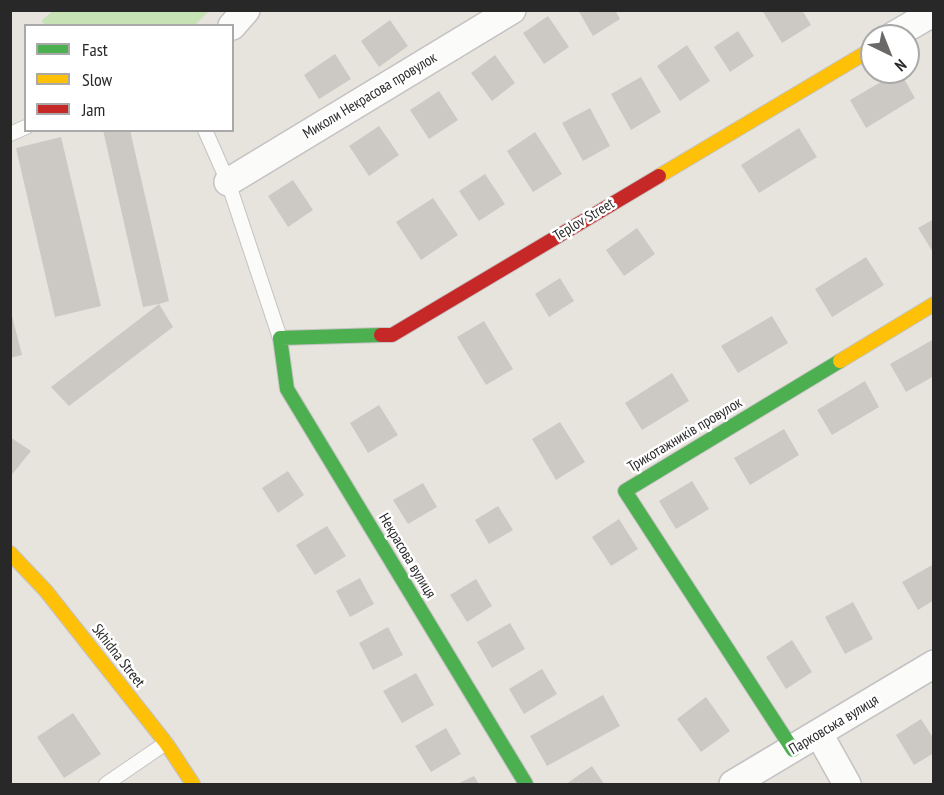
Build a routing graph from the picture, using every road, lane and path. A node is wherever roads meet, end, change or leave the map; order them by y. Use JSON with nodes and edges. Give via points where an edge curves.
{"nodes":[{"id":1,"x":246,"y":10,"type":"edge"},
{"id":2,"x":512,"y":10,"type":"edge"},
{"id":3,"x":234,"y":24,"type":"edge"},
{"id":4,"x":860,"y":55,"type":"edge"},
{"id":5,"x":24,"y":128,"type":"edge"},
{"id":6,"x":206,"y":132,"type":"edge"},
{"id":7,"x":10,"y":134,"type":"edge"},
{"id":8,"x":228,"y":182,"type":"junction"},
{"id":9,"x":933,"y":304,"type":"edge"},
{"id":10,"x":280,"y":338,"type":"junction"},
{"id":11,"x":10,"y":553,"type":"edge"},
{"id":12,"x":933,"y":664,"type":"edge"},
{"id":13,"x":819,"y":734,"type":"junction"},
{"id":14,"x":166,"y":743,"type":"junction"},
{"id":15,"x":793,"y":750,"type":"junction"},
{"id":16,"x":106,"y":784,"type":"edge"},
{"id":17,"x":193,"y":784,"type":"edge"},
{"id":18,"x":526,"y":784,"type":"edge"},
{"id":19,"x":733,"y":784,"type":"edge"},
{"id":20,"x":847,"y":784,"type":"edge"}],
"edges":[{"from":1,"to":3,"type":"street"},
{"from":2,"to":8,"type":"street","name":"Миколи Некрасова провулок"},
{"from":4,"to":10,"type":"street","name":"Teplov Street","via":[[392,335]]},
{"from":5,"to":7,"type":"lane"},
{"from":6,"to":8,"type":"lane"},
{"from":8,"to":10,"type":"lane"},
{"from":9,"to":15,"type":"street","name":"Трикотажників провулок","via":[[626,491]]},
{"from":10,"to":18,"type":"street","name":"Некрасова вулиця","via":[[287,389]]},
{"from":11,"to":14,"type":"street","name":"Skhidna Street","via":[[46,591]]},
{"from":12,"to":13,"type":"street","name":"Парковська вулиця"},
{"from":13,"to":15,"type":"street","name":"Парковська вулиця"},
{"from":13,"to":20,"type":"street"},
{"from":14,"to":16,"type":"lane"},
{"from":14,"to":17,"type":"street","name":"Skhidna Street"},
{"from":15,"to":19,"type":"street","name":"Парковська вулиця"}]}
